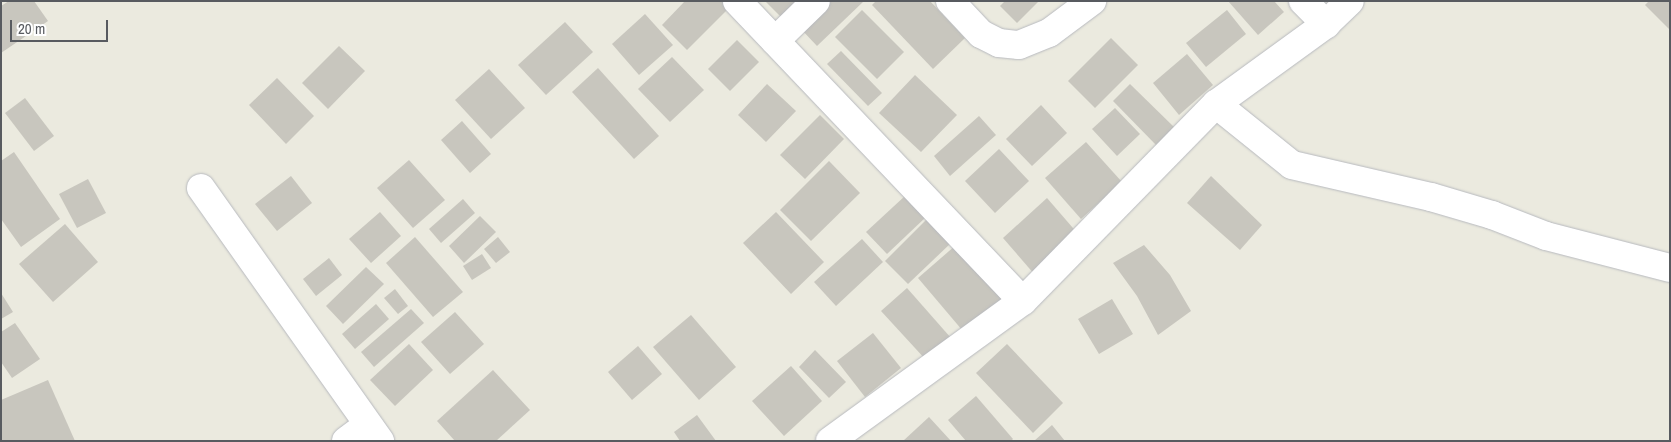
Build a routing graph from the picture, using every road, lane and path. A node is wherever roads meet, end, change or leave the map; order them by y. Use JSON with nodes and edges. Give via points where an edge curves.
{"nodes":[{"id":1,"x":737,"y":1,"type":"edge"},
{"id":2,"x":816,"y":1,"type":"edge"},
{"id":3,"x":950,"y":1,"type":"edge"},
{"id":4,"x":1092,"y":1,"type":"edge"},
{"id":5,"x":1303,"y":1,"type":"edge"},
{"id":6,"x":1350,"y":1,"type":"edge"},
{"id":7,"x":1326,"y":24,"type":"junction"},
{"id":8,"x":775,"y":41,"type":"junction"},
{"id":9,"x":1216,"y":104,"type":"junction"},
{"id":10,"x":201,"y":188,"type":"dead end"},
{"id":11,"x":1670,"y":268,"type":"edge"},
{"id":12,"x":1022,"y":302,"type":"junction"},
{"id":13,"x":374,"y":433,"type":"edge"},
{"id":14,"x":346,"y":441,"type":"edge"},
{"id":15,"x":830,"y":441,"type":"edge"}],
"edges":[{"from":1,"to":8,"type":"street"},
{"from":2,"to":8,"type":"street"},
{"from":3,"to":4,"type":"street","via":[[981,34],[999,43],[1019,45],[1049,33]]},
{"from":5,"to":7,"type":"street"},
{"from":6,"to":7,"type":"street"},
{"from":7,"to":9,"type":"street"},
{"from":8,"to":12,"type":"street"},
{"from":9,"to":11,"type":"street","via":[[1292,165],[1431,197],[1492,215],[1546,236]]},
{"from":9,"to":12,"type":"street"},
{"from":10,"to":13,"type":"street"},
{"from":12,"to":15,"type":"street"},
{"from":13,"to":14,"type":"street"}]}
